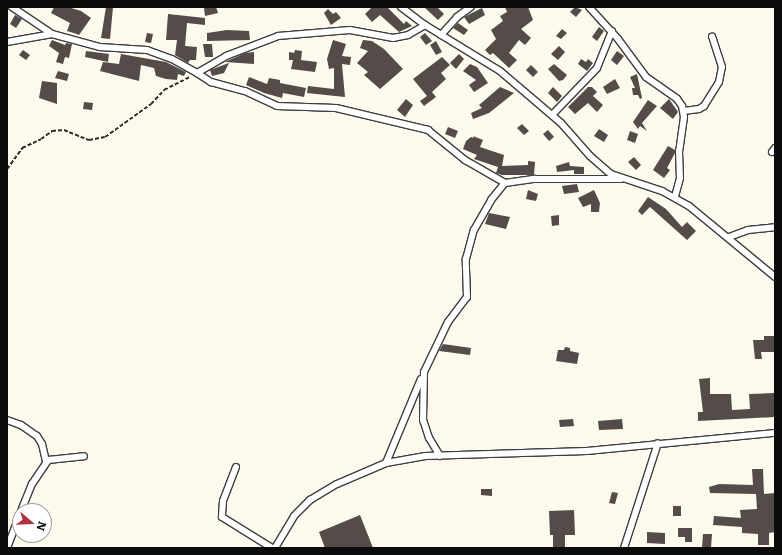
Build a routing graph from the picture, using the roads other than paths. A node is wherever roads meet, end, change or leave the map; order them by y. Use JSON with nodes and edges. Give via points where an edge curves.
{"nodes":[{"id":1,"x":12,"y":7,"type":"edge"},
{"id":2,"x":401,"y":7,"type":"edge"},
{"id":3,"x":471,"y":7,"type":"edge"},
{"id":4,"x":589,"y":7,"type":"edge"},
{"id":5,"x":425,"y":26,"type":"junction"},
{"id":6,"x":612,"y":31,"type":"junction"},
{"id":7,"x":52,"y":34,"type":"junction"},
{"id":8,"x":441,"y":36,"type":"junction"},
{"id":9,"x":712,"y":37,"type":"dead end"},
{"id":10,"x":7,"y":42,"type":"edge"},
{"id":11,"x":196,"y":73,"type":"junction"},
{"id":12,"x":684,"y":111,"type":"junction"},
{"id":13,"x":552,"y":115,"type":"junction"},
{"id":14,"x":623,"y":179,"type":"junction"},
{"id":15,"x":505,"y":184,"type":"junction"},
{"id":16,"x":675,"y":197,"type":"junction"},
{"id":17,"x":775,"y":227,"type":"edge"},
{"id":18,"x":729,"y":237,"type":"junction"},
{"id":19,"x":775,"y":277,"type":"edge"},
{"id":20,"x":424,"y":372,"type":"junction"},
{"id":21,"x":7,"y":420,"type":"edge"},
{"id":22,"x":775,"y":433,"type":"edge"},
{"id":23,"x":658,"y":443,"type":"junction"},
{"id":24,"x":84,"y":456,"type":"dead end"},
{"id":25,"x":440,"y":456,"type":"junction"},
{"id":26,"x":46,"y":462,"type":"junction"},
{"id":27,"x":386,"y":463,"type":"junction"},
{"id":28,"x":236,"y":467,"type":"dead end"},
{"id":29,"x":24,"y":503,"type":"edge"},
{"id":30,"x":12,"y":536,"type":"edge"},
{"id":31,"x":8,"y":548,"type":"edge"},
{"id":32,"x":274,"y":548,"type":"edge"},
{"id":33,"x":624,"y":548,"type":"edge"}],
"edges":[{"from":1,"to":7,"type":"street","via":[[35,20]]},
{"from":2,"to":5,"type":"street"},
{"from":3,"to":8,"type":"street","via":[[457,17]]},
{"from":4,"to":6,"type":"street"},
{"from":5,"to":8,"type":"street"},
{"from":5,"to":11,"type":"street","via":[[408,35],[394,38],[350,30],[271,37],[221,58]]},
{"from":6,"to":12,"type":"street","via":[[646,77],[677,99]]},
{"from":6,"to":13,"type":"street","via":[[597,68]]},
{"from":7,"to":10,"type":"street"},
{"from":7,"to":11,"type":"street","via":[[100,47],[148,50],[176,61]]},
{"from":8,"to":13,"type":"street","via":[[500,71]]},
{"from":9,"to":12,"type":"street","via":[[722,67],[719,82],[704,106]]},
{"from":11,"to":15,"type":"street","via":[[211,82],[245,90],[277,106],[336,108],[428,130],[470,163]]},
{"from":12,"to":16,"type":"street","via":[[678,151],[680,184]]},
{"from":13,"to":14,"type":"street","via":[[590,156]]},
{"from":14,"to":15,"type":"street","via":[[535,179]]},
{"from":14,"to":16,"type":"street"},
{"from":15,"to":20,"type":"street","via":[[491,200],[474,230],[466,259],[467,297],[448,322]]},
{"from":16,"to":18,"type":"street"},
{"from":17,"to":18,"type":"street","via":[[748,230]]},
{"from":18,"to":19,"type":"street"},
{"from":20,"to":25,"type":"street","via":[[423,420],[429,438]]},
{"from":20,"to":27,"type":"street"},
{"from":21,"to":26,"type":"street","via":[[21,425],[37,436],[42,444]]},
{"from":22,"to":23,"type":"street"},
{"from":23,"to":25,"type":"street","via":[[587,451]]},
{"from":23,"to":33,"type":"street"},
{"from":24,"to":26,"type":"street","via":[[53,458]]},
{"from":25,"to":27,"type":"street","via":[[413,457]]},
{"from":26,"to":29,"type":"street"},
{"from":27,"to":32,"type":"street","via":[[348,479],[310,500],[294,516]]},
{"from":28,"to":32,"type":"street","via":[[221,508],[222,517]]},
{"from":30,"to":31,"type":"street"}]}
